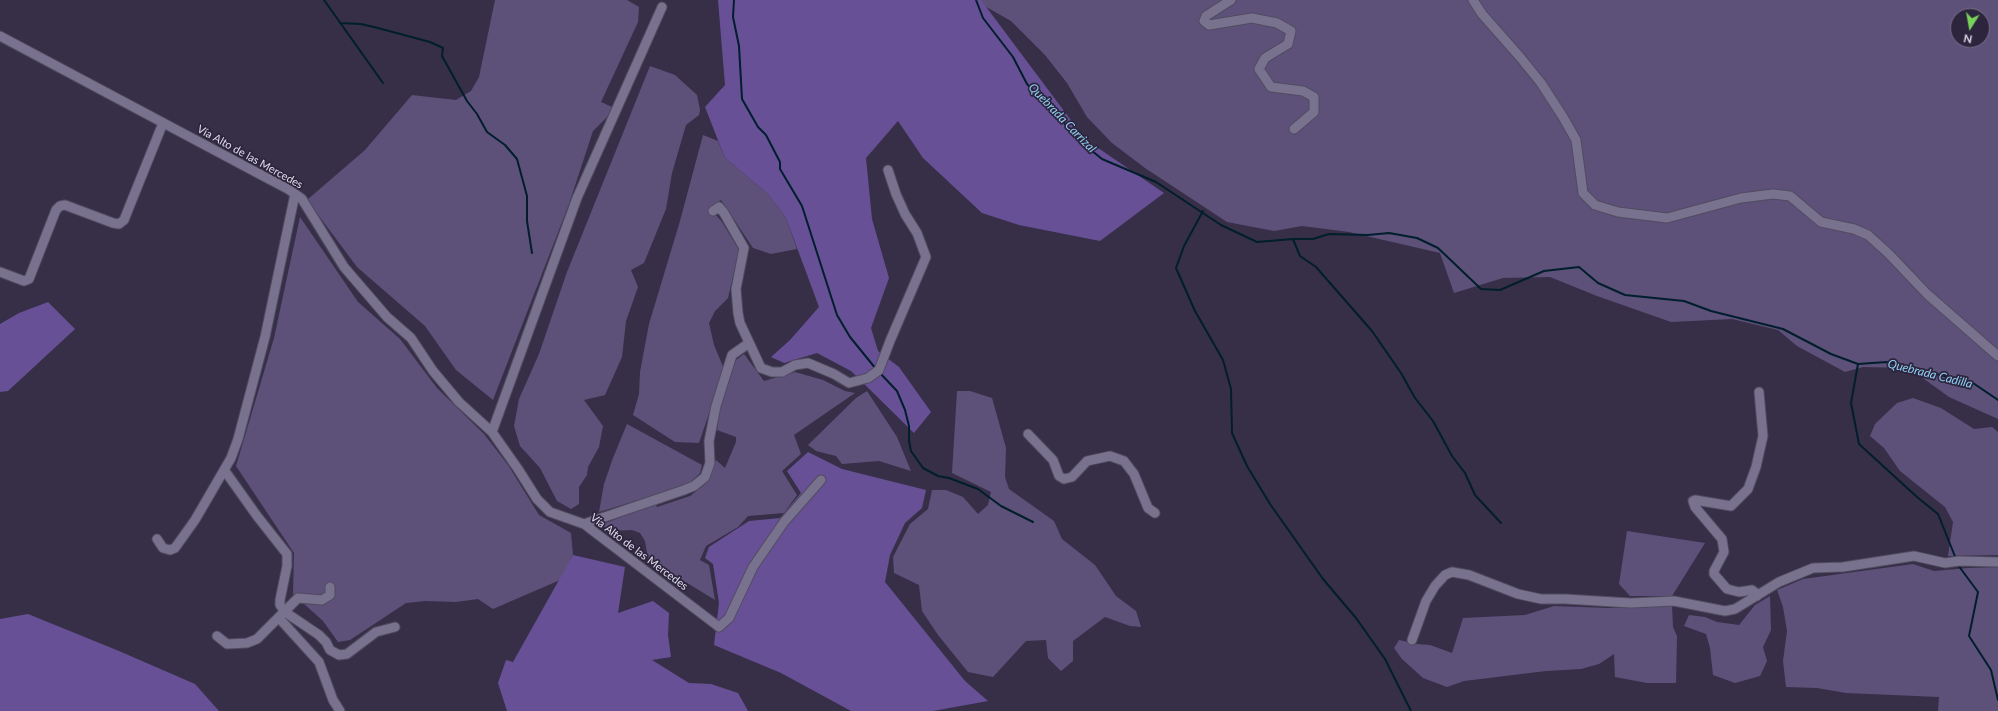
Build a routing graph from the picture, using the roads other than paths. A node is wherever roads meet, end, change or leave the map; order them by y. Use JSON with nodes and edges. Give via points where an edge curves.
{"nodes":[{"id":1,"x":1231,"y":0,"type":"edge"},
{"id":2,"x":1473,"y":0,"type":"edge"},
{"id":3,"x":662,"y":7,"type":"dead end"},
{"id":4,"x":0,"y":36,"type":"edge"},
{"id":5,"x":163,"y":123,"type":"junction"},
{"id":6,"x":1294,"y":129,"type":"dead end"},
{"id":7,"x":888,"y":170,"type":"dead end"},
{"id":8,"x":295,"y":194,"type":"junction"},
{"id":9,"x":713,"y":211,"type":"dead end"},
{"id":10,"x":0,"y":272,"type":"edge"},
{"id":11,"x":749,"y":343,"type":"junction"},
{"id":12,"x":1998,"y":356,"type":"edge"},
{"id":13,"x":1759,"y":392,"type":"dead end"},
{"id":14,"x":492,"y":432,"type":"junction"},
{"id":15,"x":1028,"y":434,"type":"dead end"},
{"id":16,"x":225,"y":471,"type":"junction"},
{"id":17,"x":822,"y":480,"type":"dead end"},
{"id":18,"x":1155,"y":513,"type":"dead end"},
{"id":19,"x":584,"y":524,"type":"junction"},
{"id":20,"x":157,"y":539,"type":"dead end"},
{"id":21,"x":1998,"y":562,"type":"edge"},
{"id":22,"x":330,"y":587,"type":"dead end"},
{"id":23,"x":1757,"y":596,"type":"junction"},
{"id":24,"x":282,"y":615,"type":"junction"},
{"id":25,"x":395,"y":627,"type":"dead end"},
{"id":26,"x":217,"y":636,"type":"dead end"},
{"id":27,"x":1412,"y":640,"type":"dead end"},
{"id":28,"x":340,"y":711,"type":"edge"}],
"edges":[{"from":1,"to":6,"type":"street","via":[[1206,16],[1204,21],[1209,25],[1252,18],[1277,23],[1291,31],[1288,44],[1265,58],[1259,69],[1271,87],[1303,91],[1314,97],[1314,112]]},
{"from":2,"to":12,"type":"street","via":[[1541,83],[1566,123],[1576,140],[1583,193],[1596,205],[1618,212],[1667,218],[1741,198],[1773,194],[1790,196],[1820,222],[1854,229],[1868,235],[1927,294]]},
{"from":3,"to":14,"type":"street","via":[[577,198]]},
{"from":4,"to":5,"type":"street","name":"Vía Alto de las Mercedes"},
{"from":5,"to":8,"type":"street","name":"Vía Alto de las Mercedes"},
{"from":5,"to":10,"type":"street","via":[[124,220],[119,224],[113,223],[65,205],[60,206],[56,210],[29,279],[24,281]]},
{"from":7,"to":11,"type":"street","via":[[905,214],[918,233],[926,257],[879,370],[868,378],[849,383],[808,363],[795,365],[782,372],[772,372],[761,368]]},
{"from":8,"to":14,"type":"street","name":"Vía Alto de las Mercedes","via":[[302,199],[344,267],[387,317],[411,338],[433,371],[459,402]]},
{"from":8,"to":16,"type":"street","via":[[266,337],[238,439]]},
{"from":9,"to":11,"type":"street","via":[[719,207],[744,248],[736,289],[740,323]]},
{"from":11,"to":19,"type":"street","via":[[732,355],[716,406],[709,441],[710,463],[705,477],[684,490]]},
{"from":13,"to":23,"type":"street","via":[[1763,436],[1748,489],[1731,506],[1695,500],[1693,502],[1722,539],[1724,552],[1714,574],[1727,589],[1739,592],[1752,590]]},
{"from":14,"to":19,"type":"street","name":"Vía Alto de las Mercedes","via":[[537,499],[550,512]]},
{"from":15,"to":18,"type":"street","via":[[1053,460],[1059,476],[1064,479],[1072,477],[1087,461],[1110,456],[1124,461],[1134,474],[1148,508]]},
{"from":16,"to":20,"type":"street","via":[[195,520],[174,548],[164,548]]},
{"from":16,"to":24,"type":"street","via":[[287,554],[280,600]]},
{"from":17,"to":19,"type":"street","name":"Vía Alto de las Mercedes","via":[[784,522],[753,567],[729,618],[719,627]]},
{"from":21,"to":23,"type":"street","via":[[1945,563],[1914,556],[1843,567],[1813,568],[1780,582]]},
{"from":22,"to":24,"type":"street","via":[[327,599],[298,598]]},
{"from":23,"to":27,"type":"street","via":[[1735,609],[1725,611],[1674,601],[1631,603],[1541,599],[1518,594],[1469,575],[1452,572],[1445,575],[1426,600]]},
{"from":24,"to":25,"type":"street","via":[[319,635],[330,650],[339,655],[347,654],[376,632]]},
{"from":24,"to":26,"type":"street","via":[[257,639],[247,643],[227,644]]},
{"from":24,"to":28,"type":"street","via":[[319,662],[333,700]]}]}
